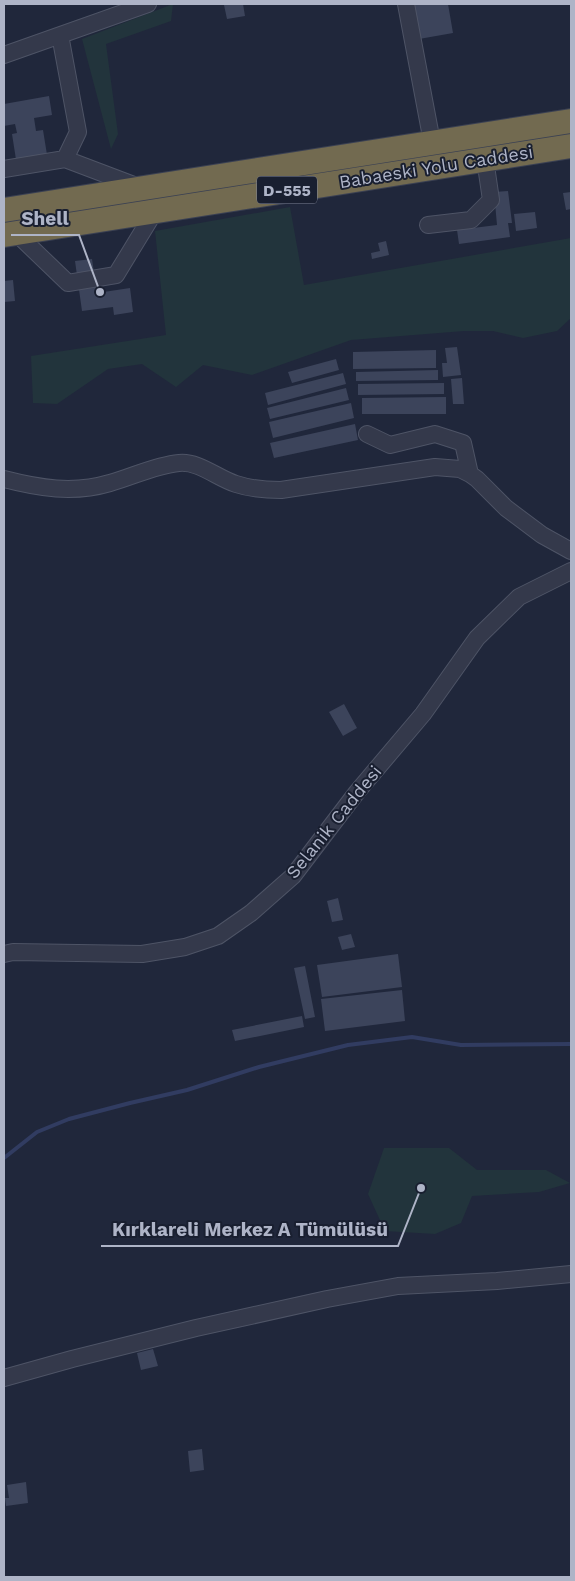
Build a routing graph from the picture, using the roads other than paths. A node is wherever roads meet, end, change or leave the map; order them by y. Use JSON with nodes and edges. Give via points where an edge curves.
{"nodes":[{"id":1,"x":148,"y":4,"type":"edge"},
{"id":2,"x":406,"y":4,"type":"edge"},
{"id":3,"x":60,"y":35,"type":"junction"},
{"id":4,"x":4,"y":55,"type":"edge"},
{"id":5,"x":571,"y":121,"type":"edge"},
{"id":6,"x":432,"y":142,"type":"junction"},
{"id":7,"x":571,"y":146,"type":"edge"},
{"id":8,"x":65,"y":159,"type":"junction"},
{"id":9,"x":485,"y":159,"type":"junction"},
{"id":10,"x":4,"y":169,"type":"edge"},
{"id":11,"x":142,"y":188,"type":"junction"},
{"id":12,"x":4,"y":210,"type":"edge"},
{"id":13,"x":155,"y":211,"type":"junction"},
{"id":14,"x":428,"y":225,"type":"dead end"},
{"id":15,"x":10,"y":234,"type":"edge"},
{"id":16,"x":367,"y":434,"type":"dead end"},
{"id":17,"x":470,"y":474,"type":"junction"},
{"id":18,"x":4,"y":479,"type":"edge"},
{"id":19,"x":571,"y":551,"type":"edge"},
{"id":20,"x":571,"y":570,"type":"edge"},
{"id":21,"x":4,"y":954,"type":"edge"},
{"id":22,"x":571,"y":1274,"type":"edge"},
{"id":23,"x":4,"y":1378,"type":"edge"}],
"edges":[{"from":1,"to":3,"type":"street"},
{"from":2,"to":6,"type":"street"},
{"from":3,"to":4,"type":"street"},
{"from":3,"to":8,"type":"street","via":[[78,132]]},
{"from":5,"to":6,"type":"highway","name":"Babaeski Yolu Caddesi","number":"D-555"},
{"from":6,"to":11,"type":"highway","name":"Babaeski Yolu Caddesi","number":"D-555"},
{"from":7,"to":9,"type":"highway","name":"Babaeski Yolu Caddesi","number":"D-555"},
{"from":8,"to":10,"type":"street"},
{"from":8,"to":11,"type":"street"},
{"from":9,"to":13,"type":"highway","name":"Babaeski Yolu Caddesi","number":"D-555"},
{"from":9,"to":14,"type":"street","via":[[491,200],[471,220]]},
{"from":11,"to":12,"type":"highway","name":"Babaeski Yolu Caddesi","number":"D-555"},
{"from":13,"to":15,"type":"highway","name":"Babaeski Yolu Caddesi","number":"D-555"},
{"from":13,"to":15,"type":"street","via":[[116,275],[78,282],[68,283]]},
{"from":16,"to":17,"type":"street","via":[[390,445],[435,434],[463,443]]},
{"from":17,"to":18,"type":"street","via":[[460,469],[435,467],[321,485],[260,490],[236,484],[192,463],[179,463],[108,484],[77,489],[57,490]]},
{"from":17,"to":19,"type":"street","via":[[506,508],[542,535]]},
{"from":20,"to":21,"type":"street","name":"Selanik Caddesi","via":[[519,597],[477,638],[423,714],[357,792],[293,876],[251,913],[218,936],[185,947],[142,954]]},
{"from":22,"to":23,"type":"street","via":[[398,1286],[327,1299],[196,1328]]}]}
